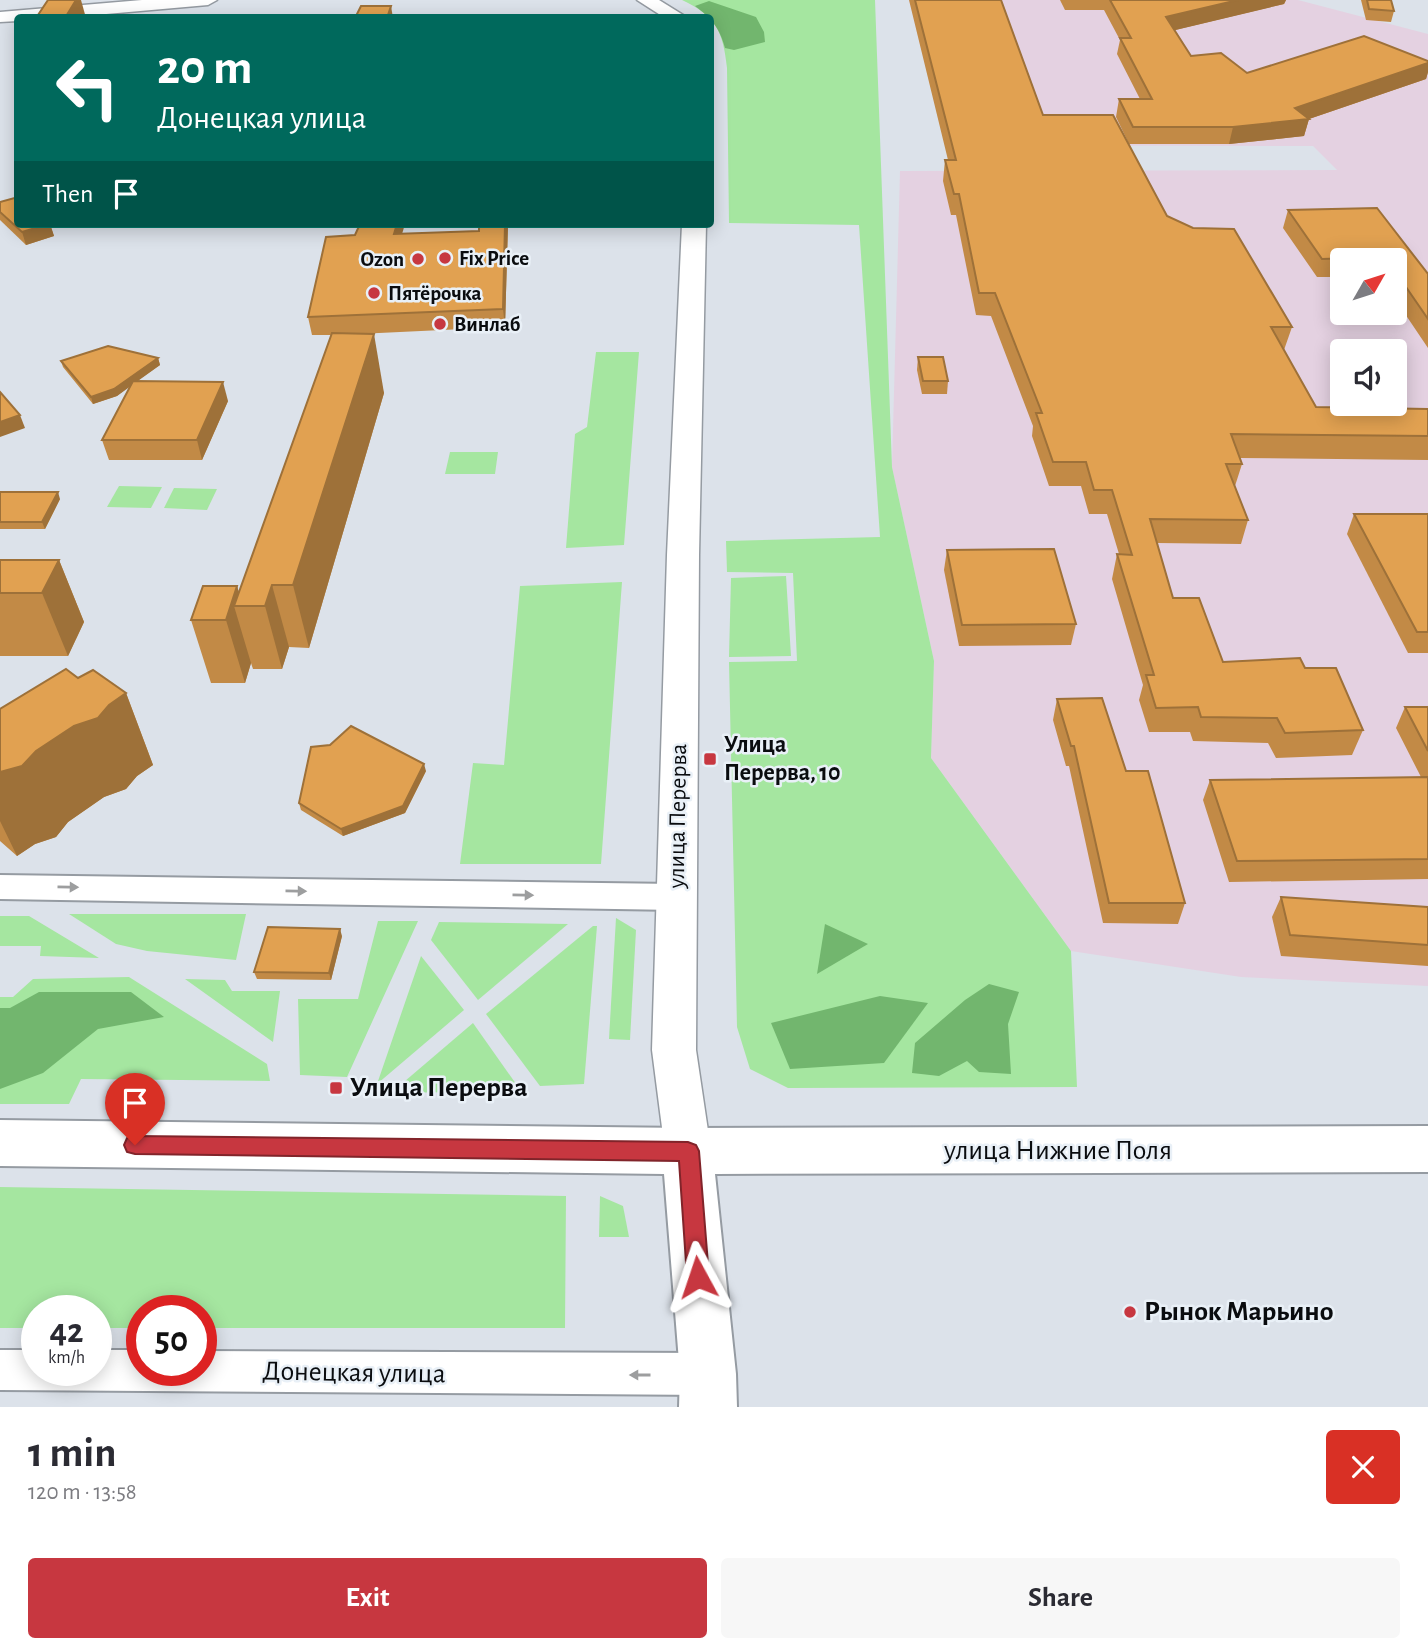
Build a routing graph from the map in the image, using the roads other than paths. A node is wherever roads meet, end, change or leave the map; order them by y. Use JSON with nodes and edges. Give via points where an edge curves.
{"nodes":[{"id":1,"x":208,"y":0,"type":"edge"},
{"id":2,"x":646,"y":0,"type":"edge"},
{"id":3,"x":26,"y":14,"type":"edge"},
{"id":4,"x":672,"y":14,"type":"edge"},
{"id":5,"x":694,"y":228,"type":"edge"},
{"id":6,"x":0,"y":887,"type":"edge"},
{"id":7,"x":676,"y":897,"type":"junction"},
{"id":8,"x":0,"y":1143,"type":"edge"},
{"id":9,"x":1428,"y":1149,"type":"edge"},
{"id":10,"x":688,"y":1151,"type":"junction"},
{"id":11,"x":0,"y":1370,"type":"edge"},
{"id":12,"x":708,"y":1391,"type":"edge"}],
"edges":[{"from":1,"to":3,"type":"street"},
{"from":2,"to":4,"type":"street"},
{"from":5,"to":7,"type":"street","name":"улица Перерва"},
{"from":6,"to":7,"type":"street","one_way":true},
{"from":7,"to":10,"type":"street","name":"улица Перерва","via":[[674,1050]]},
{"from":8,"to":10,"type":"main road"},
{"from":9,"to":10,"type":"main road","name":"улица Нижние Поля"},
{"from":10,"to":12,"type":"main road","name":"улица Перерва"},
{"from":12,"to":11,"type":"street","name":"Донецкая улица","one_way":true}]}
